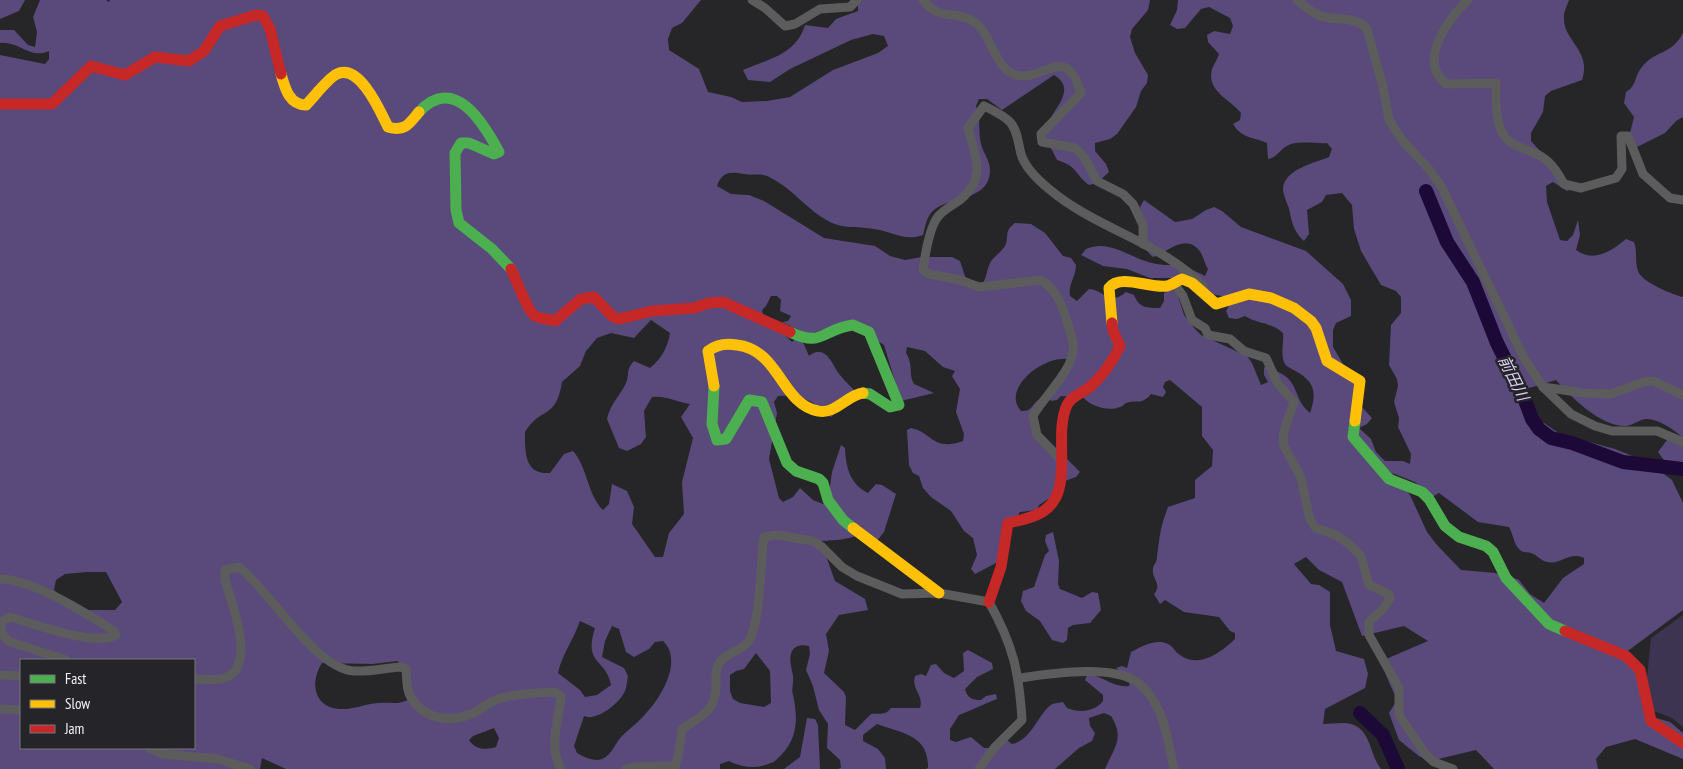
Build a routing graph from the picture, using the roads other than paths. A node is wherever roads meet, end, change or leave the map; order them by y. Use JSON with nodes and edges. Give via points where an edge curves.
{"nodes":[{"id":1,"x":752,"y":0,"type":"edge"},
{"id":2,"x":856,"y":0,"type":"edge"},
{"id":3,"x":923,"y":0,"type":"edge"},
{"id":4,"x":1297,"y":0,"type":"edge"},
{"id":5,"x":1468,"y":0,"type":"edge"},
{"id":6,"x":0,"y":104,"type":"edge"},
{"id":7,"x":1683,"y":200,"type":"edge"},
{"id":8,"x":1143,"y":244,"type":"junction"},
{"id":9,"x":1175,"y":285,"type":"junction"},
{"id":10,"x":1220,"y":303,"type":"junction"},
{"id":11,"x":1543,"y":387,"type":"junction"},
{"id":12,"x":1683,"y":395,"type":"edge"},
{"id":13,"x":1683,"y":442,"type":"edge"},
{"id":14,"x":1062,"y":462,"type":"junction"},
{"id":15,"x":0,"y":580,"type":"edge"},
{"id":16,"x":938,"y":592,"type":"junction"},
{"id":17,"x":989,"y":602,"type":"junction"},
{"id":18,"x":63,"y":659,"type":"edge"},
{"id":19,"x":0,"y":675,"type":"edge"},
{"id":20,"x":20,"y":676,"type":"edge"},
{"id":21,"x":1019,"y":678,"type":"junction"},
{"id":22,"x":195,"y":679,"type":"edge"},
{"id":23,"x":0,"y":709,"type":"edge"},
{"id":24,"x":20,"y":710,"type":"edge"},
{"id":25,"x":1683,"y":743,"type":"edge"},
{"id":26,"x":151,"y":749,"type":"edge"},
{"id":27,"x":250,"y":769,"type":"edge"},
{"id":28,"x":561,"y":769,"type":"edge"},
{"id":29,"x":626,"y":769,"type":"edge"},
{"id":30,"x":978,"y":769,"type":"edge"},
{"id":31,"x":1174,"y":769,"type":"edge"},
{"id":32,"x":1453,"y":769,"type":"edge"}],
"edges":[{"from":1,"to":2,"type":"street","via":[[785,26],[795,24],[820,9],[850,7]]},
{"from":3,"to":8,"type":"street","via":[[933,12],[962,17],[979,26],[1000,62],[1014,74],[1026,75],[1054,66],[1072,72],[1081,93],[1041,134],[1042,142],[1075,148],[1097,181],[1128,199],[1143,225]]},
{"from":4,"to":11,"type":"street","via":[[1321,16],[1351,21],[1367,29],[1390,120],[1402,140],[1441,186],[1525,360]]},
{"from":5,"to":7,"type":"street","via":[[1435,50],[1435,70],[1440,79],[1446,84],[1496,83],[1498,120],[1506,139],[1514,146],[1541,156],[1554,167],[1564,184],[1581,188],[1616,178],[1622,169],[1621,136],[1628,136],[1644,174],[1670,198]]},
{"from":6,"to":16,"type":"street","via":[[52,104],[91,66],[125,75],[155,57],[189,61],[204,50],[220,26],[256,15],[263,16],[270,29],[284,84],[291,100],[298,105],[306,105],[344,71],[353,73],[364,84],[388,127],[393,130],[406,128],[437,98],[449,98],[467,107],[487,130],[499,152],[494,154],[469,143],[461,144],[455,154],[459,223],[492,248],[510,268],[528,310],[535,316],[555,321],[587,297],[594,297],[612,316],[620,319],[652,311],[723,302],[805,339],[813,340],[848,324],[861,325],[869,332],[899,405],[888,406],[868,393],[856,394],[835,408],[818,411],[801,404],[763,354],[738,343],[716,344],[708,350],[715,393],[714,435],[717,440],[726,439],[749,400],[762,402],[787,463],[796,471],[819,479],[828,500],[843,520]]},
{"from":8,"to":10,"type":"street","via":[[1190,272]]},
{"from":8,"to":14,"type":"street","via":[[1103,225],[1047,188],[1027,167],[1021,156],[1016,131],[1009,121],[984,106],[968,128],[977,162],[977,178],[962,198],[938,216],[923,270],[979,288],[1041,280],[1057,295],[1073,344],[1073,354],[1068,367],[1033,416],[1037,435]]},
{"from":9,"to":10,"type":"street","via":[[1186,280],[1213,303]]},
{"from":9,"to":14,"type":"street","via":[[1152,287],[1122,281],[1109,288],[1113,331],[1120,346],[1092,386],[1067,404],[1061,420]]},
{"from":9,"to":32,"type":"street","via":[[1192,320],[1205,328],[1208,335],[1230,339],[1244,351],[1266,358],[1278,384],[1294,402],[1283,444],[1301,478],[1310,520],[1316,528],[1349,544],[1361,556],[1369,585],[1389,594],[1383,609],[1369,622],[1369,635],[1399,688],[1400,715],[1426,755],[1434,762]]},
{"from":10,"to":25,"type":"street","via":[[1250,294],[1284,303],[1310,317],[1317,328],[1320,348],[1327,361],[1360,381],[1353,437],[1389,479],[1422,492],[1445,526],[1459,537],[1486,546],[1493,552],[1506,578],[1549,624],[1626,656],[1640,670],[1651,721]]},
{"from":11,"to":12,"type":"street","via":[[1611,394],[1653,381]]},
{"from":11,"to":13,"type":"street","via":[[1571,414],[1595,426],[1612,431],[1657,431]]},
{"from":14,"to":17,"type":"street","via":[[1059,495],[1052,504],[1027,520],[1008,523],[1001,567]]},
{"from":15,"to":18,"type":"street","via":[[14,579],[31,585],[116,635],[98,639],[10,617],[1,622],[1,632],[8,641]]},
{"from":16,"to":17,"type":"street"},
{"from":16,"to":29,"type":"street","via":[[902,594],[857,576],[813,541],[778,535],[764,537],[753,632],[747,644],[727,655],[718,665],[712,709],[682,728],[675,766]]},
{"from":17,"to":21,"type":"street","via":[[1010,644]]},
{"from":19,"to":20,"type":"street"},
{"from":21,"to":30,"type":"street","via":[[1022,720]]},
{"from":21,"to":31,"type":"street","via":[[1055,673],[1096,673],[1137,682],[1160,713]]},
{"from":22,"to":28,"type":"street","via":[[222,679],[231,675],[242,656],[242,641],[225,580],[225,570],[240,567],[294,628],[330,662],[353,671],[406,669],[407,687],[412,699],[438,719],[456,719],[499,699],[555,692],[561,696],[555,749]]},
{"from":23,"to":24,"type":"street"},
{"from":26,"to":27,"type":"street","via":[[163,754],[218,759]]}]}
